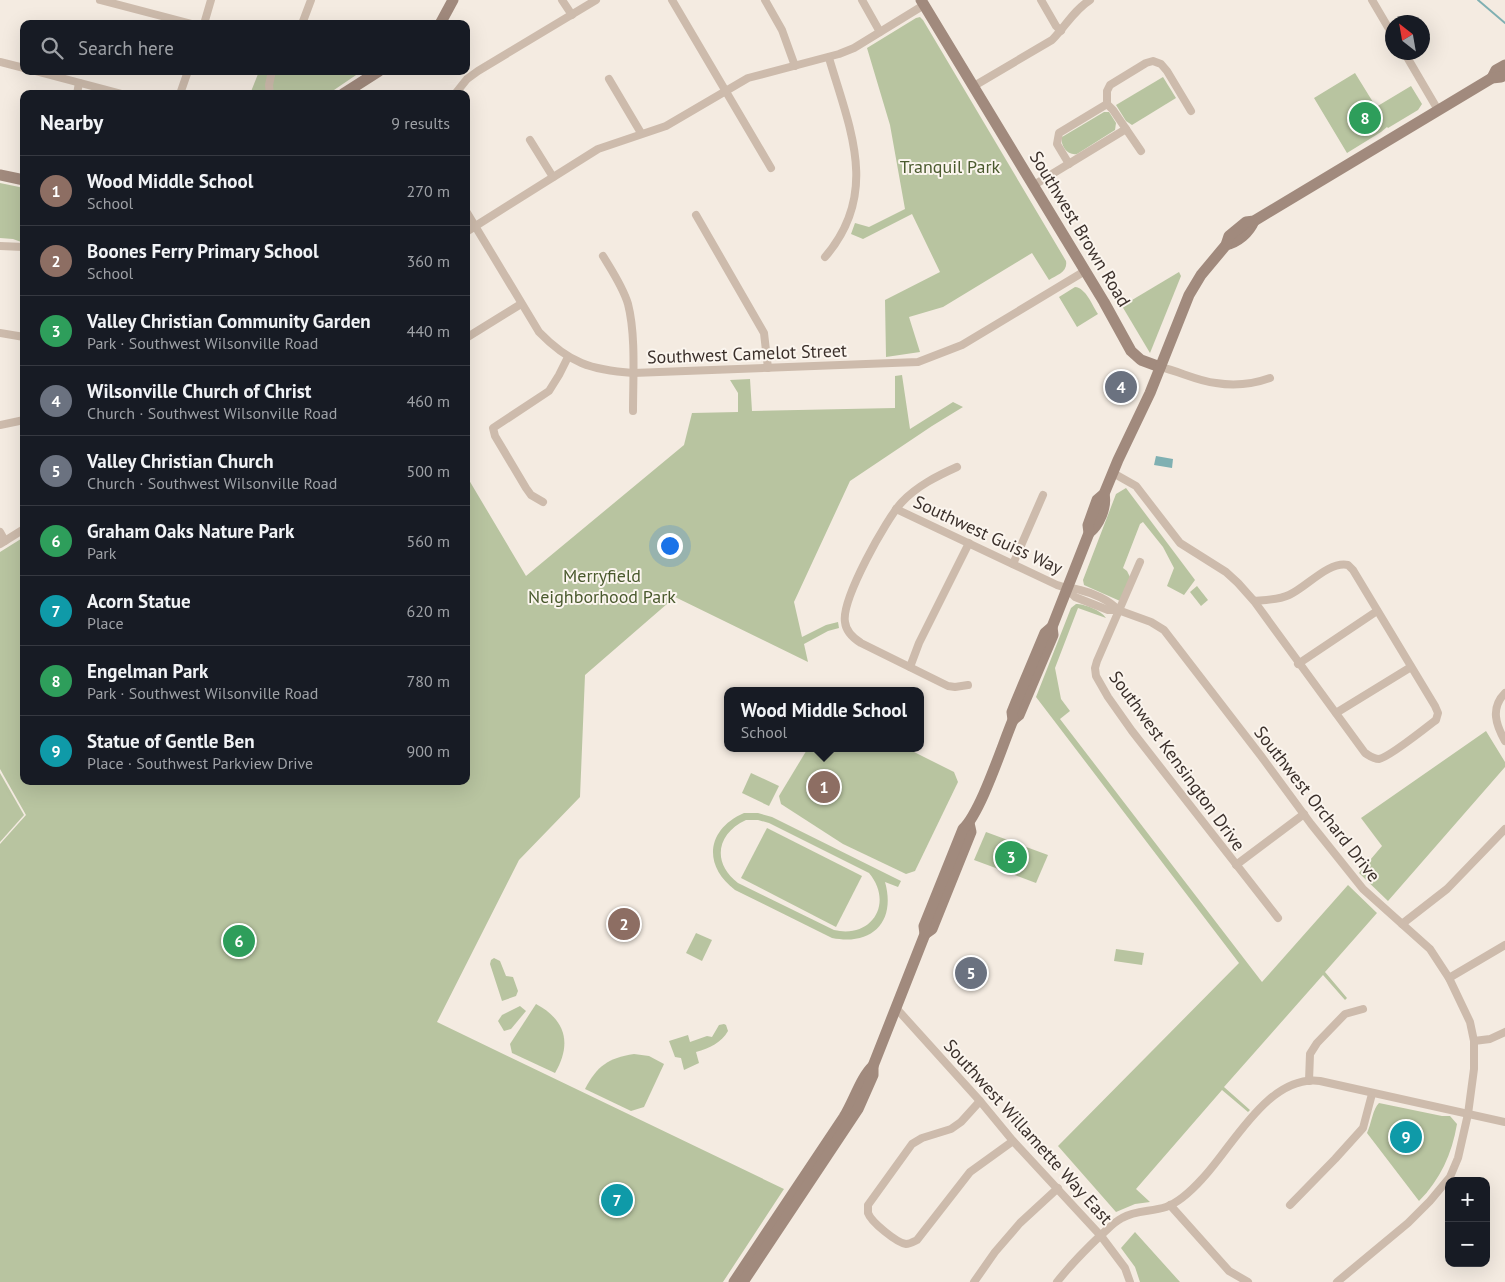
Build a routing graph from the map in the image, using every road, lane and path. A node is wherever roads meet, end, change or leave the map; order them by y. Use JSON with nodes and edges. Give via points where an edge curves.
{"nodes":[{"id":1,"x":100,"y":0,"type":"edge"},
{"id":2,"x":211,"y":0,"type":"edge"},
{"id":3,"x":311,"y":0,"type":"edge"},
{"id":4,"x":562,"y":0,"type":"edge"},
{"id":5,"x":596,"y":0,"type":"edge"},
{"id":6,"x":672,"y":0,"type":"edge"},
{"id":7,"x":765,"y":0,"type":"edge"},
{"id":8,"x":862,"y":0,"type":"edge"},
{"id":9,"x":1041,"y":0,"type":"edge"},
{"id":10,"x":1090,"y":0,"type":"edge"},
{"id":11,"x":1372,"y":0,"type":"edge"},
{"id":12,"x":923,"y":2,"type":"edge"},
{"id":13,"x":448,"y":3,"type":"edge"},
{"id":14,"x":572,"y":14,"type":"junction"},
{"id":15,"x":177,"y":20,"type":"edge"},
{"id":16,"x":205,"y":20,"type":"edge"},
{"id":17,"x":304,"y":20,"type":"edge"},
{"id":18,"x":442,"y":20,"type":"edge"},
{"id":19,"x":1385,"y":22,"type":"edge"},
{"id":20,"x":1061,"y":31,"type":"junction"},
{"id":21,"x":880,"y":32,"type":"junction"},
{"id":22,"x":829,"y":58,"type":"junction"},
{"id":23,"x":1409,"y":60,"type":"edge"},
{"id":24,"x":0,"y":62,"type":"edge"},
{"id":25,"x":1505,"y":65,"type":"edge"},
{"id":26,"x":795,"y":66,"type":"junction"},
{"id":27,"x":20,"y":67,"type":"edge"},
{"id":28,"x":50,"y":75,"type":"edge"},
{"id":29,"x":187,"y":75,"type":"edge"},
{"id":30,"x":271,"y":75,"type":"edge"},
{"id":31,"x":373,"y":75,"type":"edge"},
{"id":32,"x":1505,"y":75,"type":"edge"},
{"id":33,"x":1492,"y":78,"type":"junction"},
{"id":34,"x":609,"y":79,"type":"dead end"},
{"id":35,"x":79,"y":83,"type":"junction"},
{"id":36,"x":974,"y":86,"type":"junction"},
{"id":37,"x":78,"y":90,"type":"edge"},
{"id":38,"x":106,"y":90,"type":"edge"},
{"id":39,"x":181,"y":90,"type":"edge"},
{"id":40,"x":270,"y":90,"type":"edge"},
{"id":41,"x":349,"y":90,"type":"edge"},
{"id":42,"x":458,"y":90,"type":"edge"},
{"id":43,"x":727,"y":91,"type":"junction"},
{"id":44,"x":1107,"y":104,"type":"junction"},
{"id":45,"x":1438,"y":110,"type":"junction"},
{"id":46,"x":1190,"y":111,"type":"dead end"},
{"id":47,"x":1126,"y":129,"type":"junction"},
{"id":48,"x":641,"y":134,"type":"junction"},
{"id":49,"x":530,"y":140,"type":"dead end"},
{"id":50,"x":1141,"y":151,"type":"dead end"},
{"id":51,"x":1069,"y":164,"type":"junction"},
{"id":52,"x":771,"y":168,"type":"dead end"},
{"id":53,"x":0,"y":175,"type":"edge"},
{"id":54,"x":553,"y":178,"type":"junction"},
{"id":55,"x":20,"y":179,"type":"edge"},
{"id":56,"x":1034,"y":185,"type":"junction"},
{"id":57,"x":696,"y":215,"type":"dead end"},
{"id":58,"x":470,"y":217,"type":"edge"},
{"id":59,"x":476,"y":227,"type":"junction"},
{"id":60,"x":470,"y":230,"type":"edge"},
{"id":61,"x":0,"y":246,"type":"edge"},
{"id":62,"x":20,"y":248,"type":"edge"},
{"id":63,"x":603,"y":256,"type":"dead end"},
{"id":64,"x":825,"y":257,"type":"dead end"},
{"id":65,"x":1085,"y":271,"type":"junction"},
{"id":66,"x":521,"y":304,"type":"junction"},
{"id":67,"x":0,"y":333,"type":"edge"},
{"id":68,"x":20,"y":336,"type":"edge"},
{"id":69,"x":470,"y":336,"type":"edge"},
{"id":70,"x":568,"y":357,"type":"junction"},
{"id":71,"x":1160,"y":367,"type":"junction"},
{"id":72,"x":768,"y":368,"type":"junction"},
{"id":73,"x":633,"y":373,"type":"junction"},
{"id":74,"x":1270,"y":378,"type":"dead end"},
{"id":75,"x":632,"y":411,"type":"dead end"},
{"id":76,"x":20,"y":421,"type":"edge"},
{"id":77,"x":0,"y":425,"type":"edge"},
{"id":78,"x":957,"y":467,"type":"dead end"},
{"id":79,"x":1113,"y":473,"type":"junction"},
{"id":80,"x":1043,"y":495,"type":"dead end"},
{"id":81,"x":543,"y":502,"type":"dead end"},
{"id":82,"x":896,"y":509,"type":"junction"},
{"id":83,"x":20,"y":531,"type":"edge"},
{"id":84,"x":0,"y":532,"type":"edge"},
{"id":85,"x":3,"y":542,"type":"edge"},
{"id":86,"x":969,"y":543,"type":"junction"},
{"id":87,"x":1140,"y":562,"type":"dead end"},
{"id":88,"x":1013,"y":564,"type":"junction"},
{"id":89,"x":1067,"y":589,"type":"junction"},
{"id":90,"x":1254,"y":601,"type":"junction"},
{"id":91,"x":1118,"y":610,"type":"junction"},
{"id":92,"x":1378,"y":610,"type":"junction"},
{"id":93,"x":1298,"y":664,"type":"junction"},
{"id":94,"x":910,"y":667,"type":"junction"},
{"id":95,"x":1411,"y":667,"type":"junction"},
{"id":96,"x":968,"y":685,"type":"dead end"},
{"id":97,"x":1505,"y":693,"type":"edge"},
{"id":98,"x":1336,"y":714,"type":"junction"},
{"id":99,"x":1505,"y":741,"type":"edge"},
{"id":100,"x":1304,"y":814,"type":"junction"},
{"id":101,"x":1505,"y":830,"type":"edge"},
{"id":102,"x":1502,"y":839,"type":"edge"},
{"id":103,"x":1236,"y":865,"type":"junction"},
{"id":104,"x":1278,"y":918,"type":"dead end"},
{"id":105,"x":1402,"y":924,"type":"junction"},
{"id":106,"x":1505,"y":944,"type":"edge"},
{"id":107,"x":1449,"y":978,"type":"junction"},
{"id":108,"x":896,"y":1008,"type":"junction"},
{"id":109,"x":1363,"y":1009,"type":"dead end"},
{"id":110,"x":1505,"y":1032,"type":"edge"},
{"id":111,"x":1474,"y":1041,"type":"junction"},
{"id":112,"x":873,"y":1066,"type":"junction"},
{"id":113,"x":1309,"y":1081,"type":"junction"},
{"id":114,"x":1372,"y":1094,"type":"junction"},
{"id":115,"x":980,"y":1101,"type":"junction"},
{"id":116,"x":1468,"y":1114,"type":"junction"},
{"id":117,"x":1505,"y":1122,"type":"edge"},
{"id":118,"x":1013,"y":1142,"type":"junction"},
{"id":119,"x":1058,"y":1188,"type":"junction"},
{"id":120,"x":1170,"y":1205,"type":"junction"},
{"id":121,"x":1290,"y":1205,"type":"dead end"},
{"id":122,"x":1101,"y":1236,"type":"junction"},
{"id":123,"x":734,"y":1282,"type":"edge"},
{"id":124,"x":743,"y":1282,"type":"edge"},
{"id":125,"x":974,"y":1282,"type":"edge"},
{"id":126,"x":1057,"y":1282,"type":"edge"},
{"id":127,"x":1130,"y":1282,"type":"edge"},
{"id":128,"x":1248,"y":1282,"type":"edge"},
{"id":129,"x":1337,"y":1282,"type":"edge"}],
"edges":[{"from":1,"to":15,"type":"street"},
{"from":2,"to":16,"type":"street"},
{"from":3,"to":17,"type":"street"},
{"from":4,"to":14,"type":"street"},
{"from":5,"to":14,"type":"street"},
{"from":6,"to":43,"type":"street"},
{"from":7,"to":26,"type":"street","via":[[782,30]]},
{"from":8,"to":21,"type":"street"},
{"from":9,"to":20,"type":"street"},
{"from":10,"to":20,"type":"street","via":[[1079,8]]},
{"from":11,"to":19,"type":"street"},
{"from":12,"to":21,"type":"street"},
{"from":12,"to":36,"type":"main road","name":"Southwest Brown Road"},
{"from":13,"to":18,"type":"main road"},
{"from":14,"to":42,"type":"street","via":[[478,71]]},
{"from":20,"to":36,"type":"street","via":[[1052,40]]},
{"from":21,"to":22,"type":"street"},
{"from":22,"to":26,"type":"street"},
{"from":22,"to":64,"type":"street","via":[[852,136],[857,168],[850,218]]},
{"from":23,"to":45,"type":"street"},
{"from":24,"to":27,"type":"street"},
{"from":25,"to":33,"type":"main road","via":[[1496,70]]},
{"from":26,"to":43,"type":"street","via":[[748,78]]},
{"from":28,"to":35,"type":"street"},
{"from":29,"to":39,"type":"street"},
{"from":30,"to":40,"type":"street"},
{"from":31,"to":41,"type":"main road"},
{"from":32,"to":33,"type":"main road"},
{"from":33,"to":45,"type":"main road"},
{"from":34,"to":48,"type":"street"},
{"from":35,"to":37,"type":"street"},
{"from":35,"to":38,"type":"street"},
{"from":36,"to":56,"type":"main road","name":"Southwest Brown Road"},
{"from":43,"to":48,"type":"street","via":[[666,126]]},
{"from":43,"to":52,"type":"street"},
{"from":44,"to":46,"type":"street","via":[[1106,91],[1110,85],[1153,61],[1161,64]]},
{"from":44,"to":47,"type":"street"},
{"from":44,"to":51,"type":"street","via":[[1059,133],[1057,144]]},
{"from":45,"to":71,"type":"main road","via":[[1236,230],[1193,287]]},
{"from":47,"to":50,"type":"street"},
{"from":47,"to":51,"type":"street"},
{"from":48,"to":54,"type":"street","via":[[598,149]]},
{"from":49,"to":54,"type":"street"},
{"from":51,"to":56,"type":"street"},
{"from":53,"to":55,"type":"main road"},
{"from":54,"to":59,"type":"street"},
{"from":56,"to":65,"type":"main road","name":"Southwest Brown Road"},
{"from":57,"to":72,"type":"street","via":[[764,333]]},
{"from":58,"to":59,"type":"street","name":"Southwest Camelot Street"},
{"from":59,"to":60,"type":"street"},
{"from":59,"to":66,"type":"street","name":"Southwest Camelot Street"},
{"from":61,"to":62,"type":"street"},
{"from":63,"to":73,"type":"street","via":[[628,302]]},
{"from":65,"to":71,"type":"main road","name":"Southwest Brown Road","via":[[1130,352]]},
{"from":65,"to":72,"type":"street","name":"Southwest Camelot Street","via":[[962,345],[918,362]]},
{"from":66,"to":69,"type":"street"},
{"from":66,"to":70,"type":"street","name":"Southwest Camelot Street","via":[[539,332]]},
{"from":67,"to":68,"type":"street"},
{"from":70,"to":73,"type":"street","name":"Southwest Camelot Street","via":[[607,371]]},
{"from":70,"to":81,"type":"street","via":[[548,391],[493,428],[526,488]]},
{"from":71,"to":74,"type":"street","name":"Southwest Brown Road","via":[[1215,383],[1242,384]]},
{"from":71,"to":79,"type":"main road"},
{"from":72,"to":73,"type":"street","name":"Southwest Camelot Street"},
{"from":73,"to":75,"type":"street"},
{"from":76,"to":77,"type":"street"},
{"from":78,"to":82,"type":"street","via":[[918,488]]},
{"from":79,"to":89,"type":"main road","via":[[1104,494],[1097,500],[1088,525],[1089,533]]},
{"from":79,"to":90,"type":"street","via":[[1136,486],[1180,543],[1226,572]]},
{"from":80,"to":88,"type":"street"},
{"from":82,"to":86,"type":"street","name":"Southwest Guiss Way"},
{"from":82,"to":94,"type":"street","via":[[860,574],[845,611],[845,624],[860,643]]},
{"from":83,"to":85,"type":"street"},
{"from":84,"to":85,"type":"street"},
{"from":86,"to":88,"type":"street","name":"Southwest Guiss Way"},
{"from":86,"to":94,"type":"street"},
{"from":87,"to":91,"type":"street","name":"Southwest Kensington Drive"},
{"from":88,"to":89,"type":"street","name":"Southwest Guiss Way"},
{"from":89,"to":91,"type":"street","name":"Southwest Orchard Drive","via":[[1087,592],[1112,603]]},
{"from":89,"to":108,"type":"main road","via":[[1052,627],[1053,635],[1019,716],[1012,720],[969,823],[970,832],[932,929],[925,934]]},
{"from":90,"to":92,"type":"street","via":[[1291,594],[1342,564],[1353,570]]},
{"from":90,"to":93,"type":"street"},
{"from":91,"to":100,"type":"street","name":"Southwest Orchard Drive","via":[[1164,630]]},
{"from":91,"to":103,"type":"street","name":"Southwest Kensington Drive","via":[[1095,668],[1099,683],[1132,731]]},
{"from":92,"to":93,"type":"street"},
{"from":92,"to":95,"type":"street"},
{"from":93,"to":98,"type":"street"},
{"from":94,"to":96,"type":"street","via":[[948,686]]},
{"from":95,"to":98,"type":"street"},
{"from":95,"to":98,"type":"street","via":[[1438,713],[1436,720],[1387,756],[1370,757]]},
{"from":97,"to":99,"type":"street","via":[[1499,699],[1495,714]]},
{"from":100,"to":103,"type":"street"},
{"from":100,"to":105,"type":"street","name":"Southwest Orchard Drive","via":[[1363,889]]},
{"from":101,"to":102,"type":"street"},
{"from":102,"to":105,"type":"street"},
{"from":103,"to":104,"type":"street","name":"Southwest Kensington Drive"},
{"from":105,"to":107,"type":"street","name":"Southwest Orchard Drive","via":[[1430,949]]},
{"from":106,"to":107,"type":"street"},
{"from":107,"to":111,"type":"street","name":"Southwest Orchard Drive","via":[[1470,1022]]},
{"from":108,"to":112,"type":"main road"},
{"from":108,"to":115,"type":"street","name":"Southwest Willamette Way East"},
{"from":109,"to":113,"type":"street","via":[[1345,1014],[1318,1042],[1310,1054]]},
{"from":110,"to":111,"type":"street","via":[[1490,1039]]},
{"from":111,"to":116,"type":"street","name":"Southwest Orchard Drive"},
{"from":112,"to":123,"type":"main road","via":[[866,1072],[844,1117]]},
{"from":112,"to":124,"type":"main road","via":[[873,1075],[858,1109]]},
{"from":113,"to":114,"type":"street"},
{"from":113,"to":120,"type":"street","via":[[1273,1096],[1203,1178]]},
{"from":114,"to":116,"type":"street"},
{"from":114,"to":121,"type":"street","via":[[1363,1128]]},
{"from":115,"to":118,"type":"street","name":"Southwest Willamette Way East"},
{"from":115,"to":118,"type":"street","via":[[951,1129],[922,1138],[907,1149],[868,1205],[872,1220],[897,1241],[911,1244],[970,1172]]},
{"from":116,"to":117,"type":"street"},
{"from":116,"to":129,"type":"street","name":"Southwest Orchard Drive","via":[[1458,1158],[1443,1186],[1408,1224]]},
{"from":118,"to":119,"type":"street","name":"Southwest Willamette Way East"},
{"from":119,"to":122,"type":"street","name":"Southwest Willamette Way East"},
{"from":119,"to":125,"type":"street","via":[[1020,1223]]},
{"from":120,"to":122,"type":"street","via":[[1129,1214],[1117,1220]]},
{"from":120,"to":128,"type":"street","via":[[1229,1271]]},
{"from":122,"to":126,"type":"street","via":[[1079,1255]]},
{"from":122,"to":127,"type":"street","name":"Southwest Willamette Way East","via":[[1125,1268]]}]}
